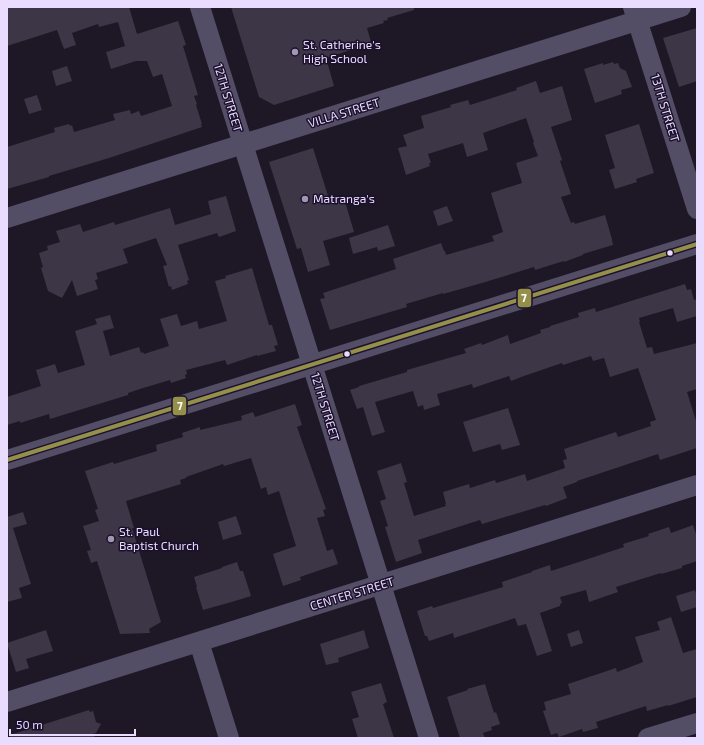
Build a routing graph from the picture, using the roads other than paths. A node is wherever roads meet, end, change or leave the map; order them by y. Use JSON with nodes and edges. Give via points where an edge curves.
{"nodes":[{"id":1,"x":200,"y":7,"type":"edge"},
{"id":2,"x":681,"y":7,"type":"edge"},
{"id":3,"x":636,"y":14,"type":"edge"},
{"id":4,"x":243,"y":144,"type":"junction"},
{"id":5,"x":697,"y":209,"type":"edge"},
{"id":6,"x":7,"y":218,"type":"edge"},
{"id":7,"x":697,"y":244,"type":"edge"},
{"id":8,"x":312,"y":364,"type":"junction"},
{"id":9,"x":7,"y":460,"type":"edge"},
{"id":10,"x":697,"y":485,"type":"edge"},
{"id":11,"x":381,"y":584,"type":"junction"},
{"id":12,"x":199,"y":642,"type":"junction"},
{"id":13,"x":7,"y":702,"type":"edge"},
{"id":14,"x":697,"y":723,"type":"edge"},
{"id":15,"x":229,"y":738,"type":"edge"},
{"id":16,"x":429,"y":738,"type":"edge"},
{"id":17,"x":648,"y":738,"type":"edge"}],
"edges":[{"from":1,"to":4,"type":"street","name":"12TH STREET"},
{"from":2,"to":3,"type":"street","name":"VILLA STREET"},
{"from":3,"to":4,"type":"street","name":"VILLA STREET"},
{"from":3,"to":5,"type":"street","name":"13TH STREET"},
{"from":4,"to":6,"type":"street","name":"VILLA STREET"},
{"from":4,"to":8,"type":"street","name":"12TH STREET"},
{"from":7,"to":8,"type":"street"},
{"from":8,"to":9,"type":"street"},
{"from":8,"to":11,"type":"street","name":"12TH STREET"},
{"from":10,"to":11,"type":"street","name":"CENTER STREET"},
{"from":11,"to":12,"type":"street","name":"CENTER STREET"},
{"from":11,"to":16,"type":"street","name":"12TH STREET"},
{"from":12,"to":13,"type":"street","name":"CENTER STREET"},
{"from":12,"to":15,"type":"street"},
{"from":14,"to":17,"type":"street"}]}
